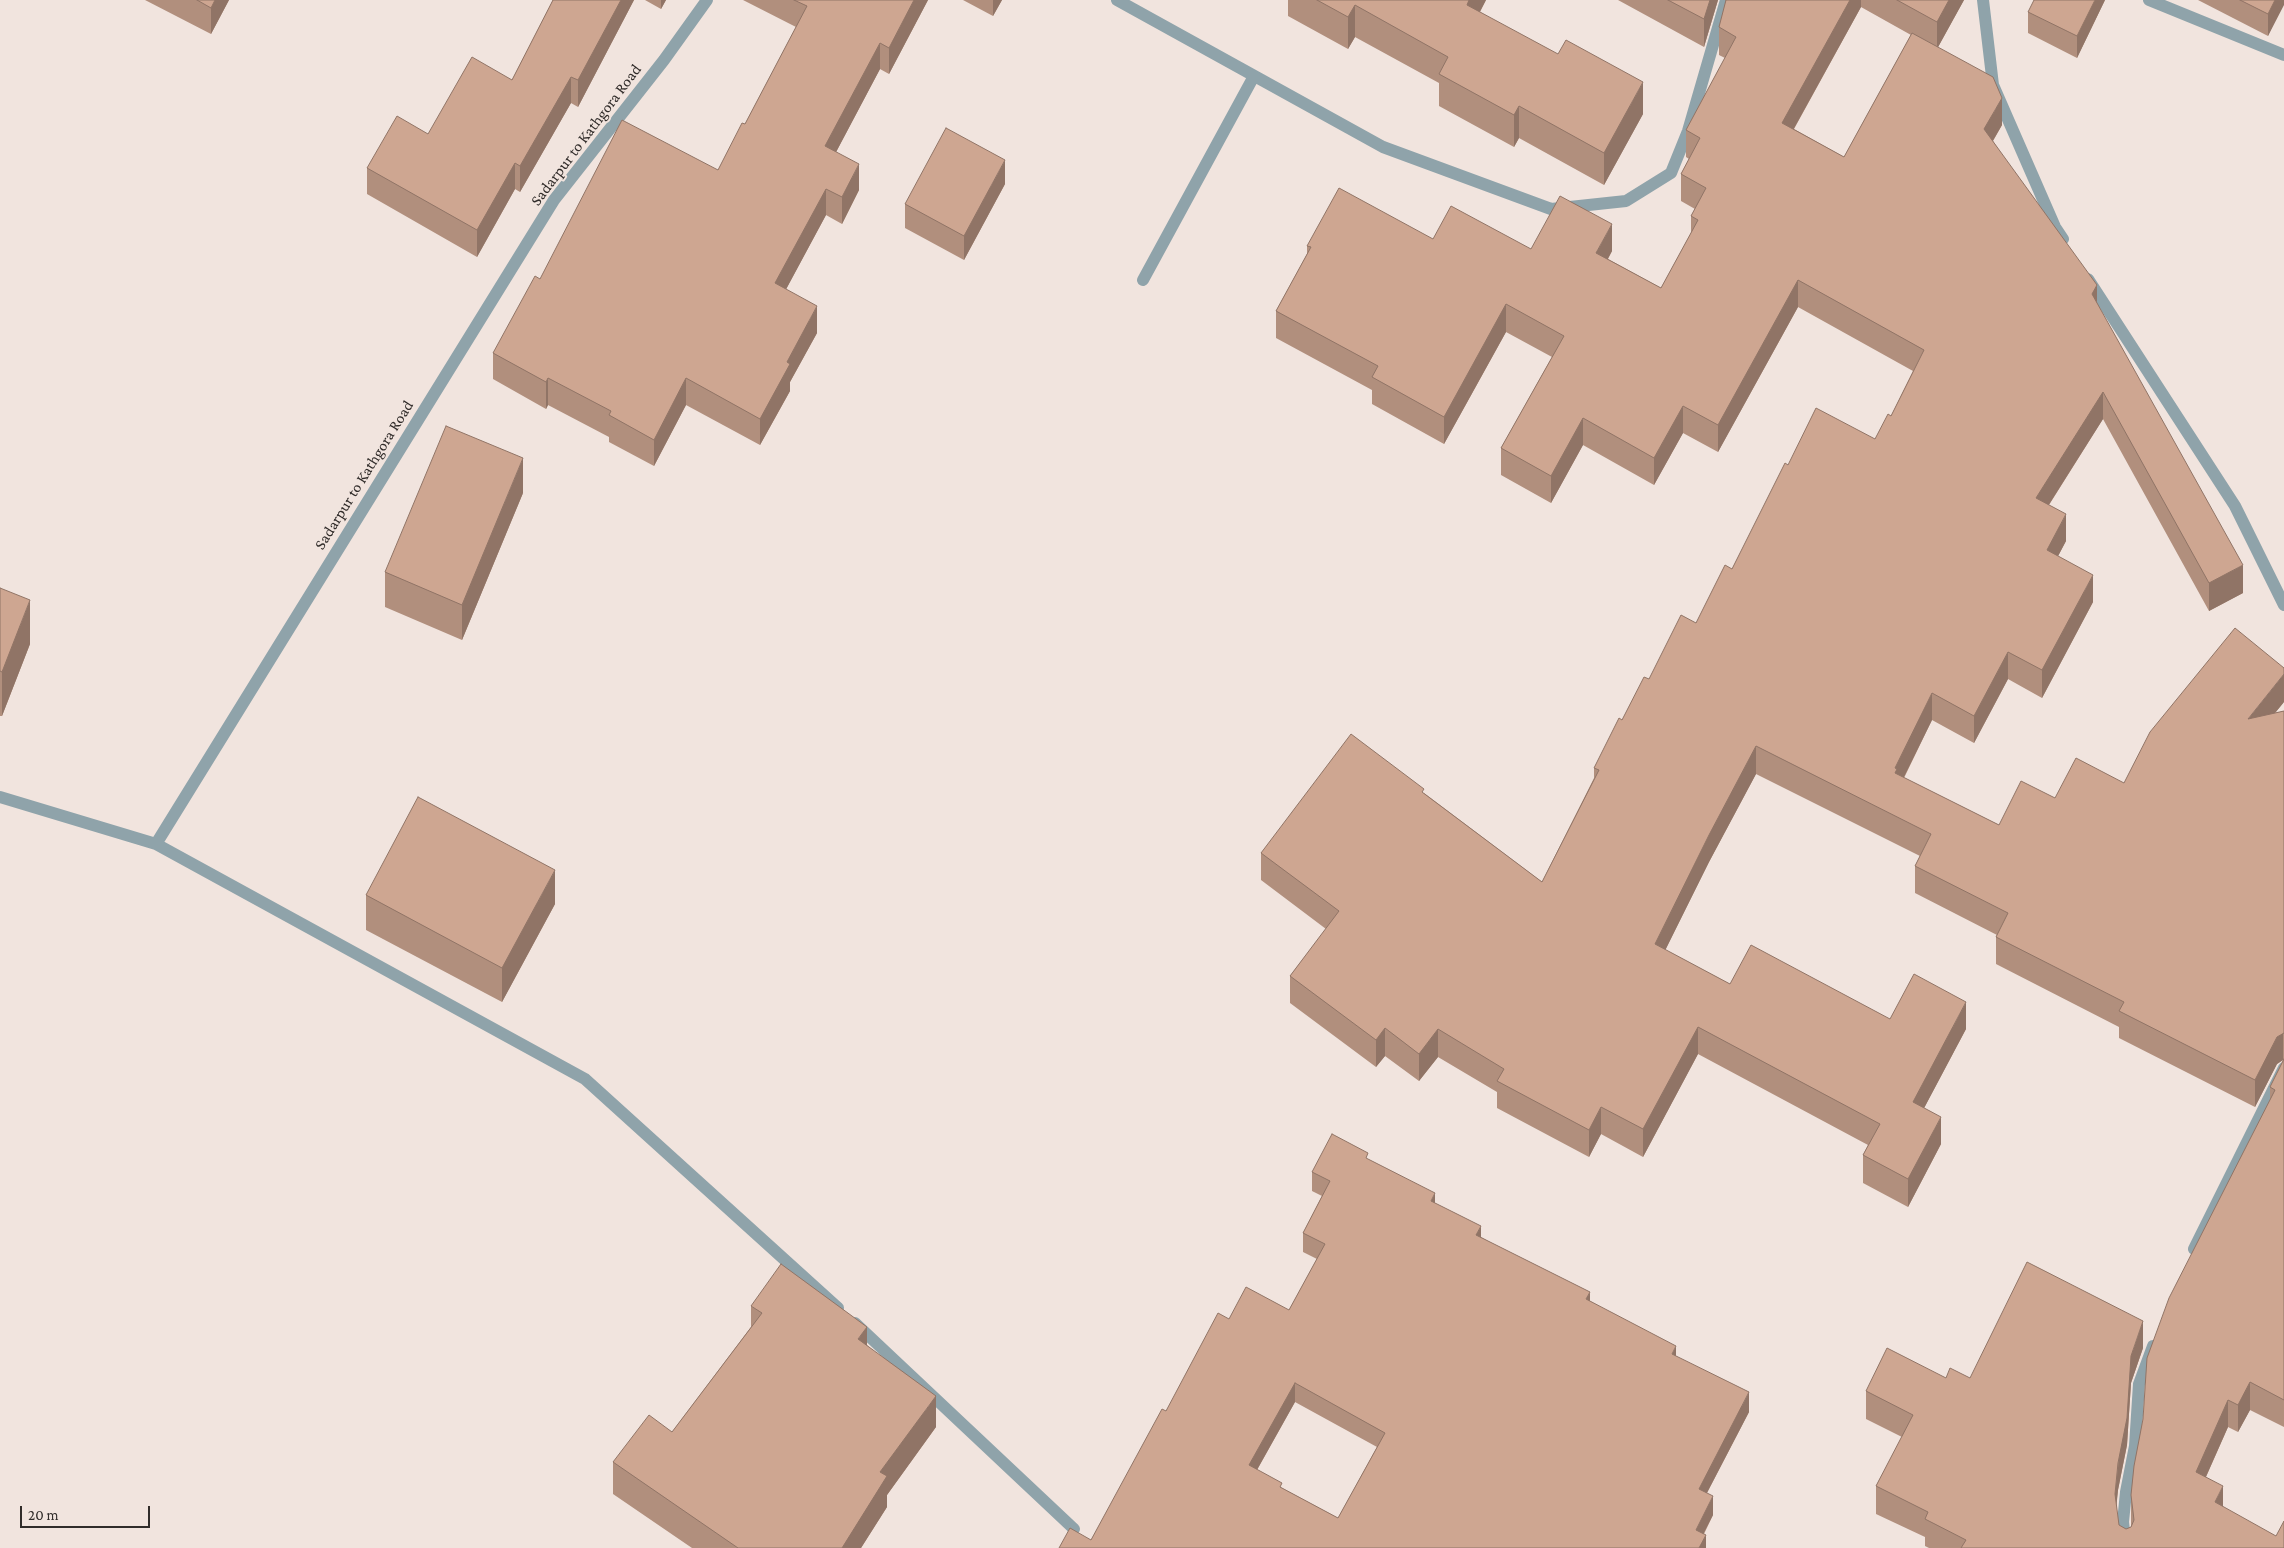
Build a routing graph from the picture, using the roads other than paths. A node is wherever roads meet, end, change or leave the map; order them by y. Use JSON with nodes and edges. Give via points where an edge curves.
{"nodes":[{"id":1,"x":707,"y":0,"type":"edge"},
{"id":2,"x":1118,"y":0,"type":"edge"},
{"id":3,"x":1726,"y":0,"type":"edge"},
{"id":4,"x":1983,"y":0,"type":"edge"},
{"id":5,"x":2149,"y":0,"type":"edge"},
{"id":6,"x":2284,"y":55,"type":"edge"},
{"id":7,"x":1254,"y":76,"type":"junction"},
{"id":8,"x":2071,"y":252,"type":"edge"},
{"id":9,"x":2081,"y":269,"type":"edge"},
{"id":10,"x":1143,"y":280,"type":"dead end"},
{"id":11,"x":2284,"y":605,"type":"edge"},
{"id":12,"x":0,"y":797,"type":"edge"},
{"id":13,"x":156,"y":844,"type":"junction"},
{"id":14,"x":2284,"y":1068,"type":"edge"},
{"id":15,"x":2190,"y":1257,"type":"edge"},
{"id":16,"x":2155,"y":1338,"type":"edge"},
{"id":17,"x":1074,"y":1529,"type":"edge"},
{"id":18,"x":2126,"y":1548,"type":"edge"}],
"edges":[{"from":1,"to":13,"type":"street","name":"Sadarpur to Kathgora Road","via":[[554,200]]},
{"from":2,"to":7,"type":"street"},
{"from":3,"to":7,"type":"street","via":[[1688,131],[1671,173],[1626,201],[1551,210],[1383,148]]},
{"from":4,"to":8,"type":"street","via":[[1993,85],[2055,227]]},
{"from":5,"to":6,"type":"street"},
{"from":7,"to":10,"type":"street"},
{"from":9,"to":11,"type":"street","via":[[2235,506]]},
{"from":12,"to":13,"type":"street"},
{"from":13,"to":17,"type":"street","via":[[584,1079],[872,1338]]},
{"from":14,"to":15,"type":"street"},
{"from":16,"to":18,"type":"street","via":[[2139,1384],[2135,1446],[2123,1522]]}]}
